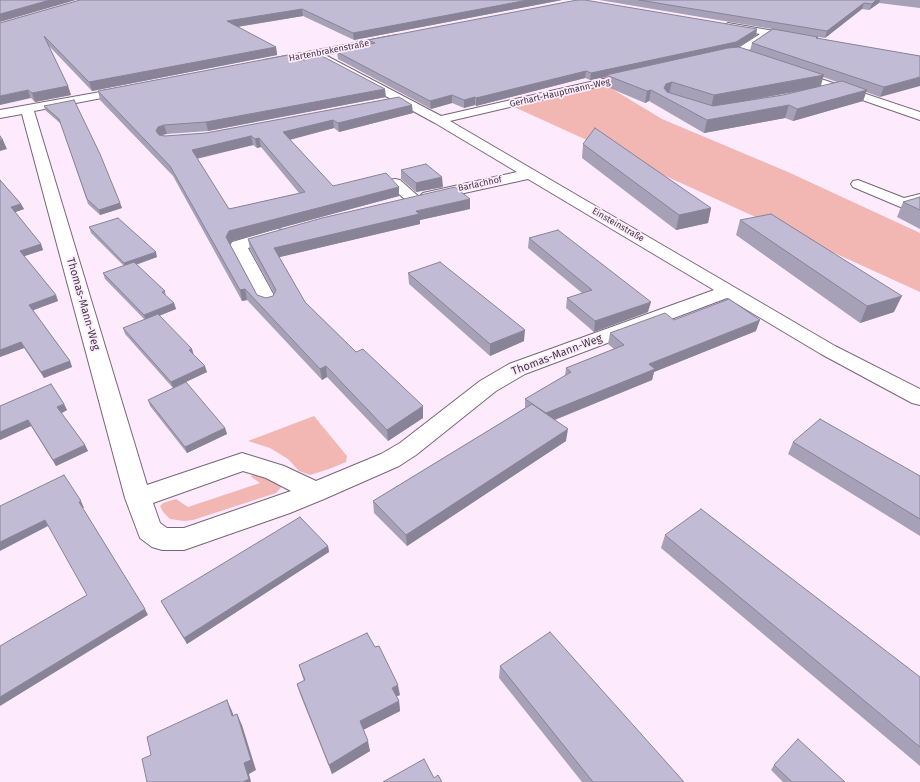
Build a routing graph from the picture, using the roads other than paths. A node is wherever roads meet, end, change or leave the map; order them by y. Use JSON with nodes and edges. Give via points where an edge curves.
{"nodes":[{"id":1,"x":717,"y":24,"type":"edge"},
{"id":2,"x":769,"y":33,"type":"junction"},
{"id":3,"x":408,"y":36,"type":"edge"},
{"id":4,"x":807,"y":40,"type":"edge"},
{"id":5,"x":738,"y":53,"type":"junction"},
{"id":6,"x":316,"y":54,"type":"junction"},
{"id":7,"x":751,"y":58,"type":"edge"},
{"id":8,"x":702,"y":59,"type":"edge"},
{"id":9,"x":254,"y":66,"type":"edge"},
{"id":10,"x":784,"y":69,"type":"edge"},
{"id":11,"x":648,"y":72,"type":"edge"},
{"id":12,"x":140,"y":88,"type":"edge"},
{"id":13,"x":838,"y":88,"type":"junction"},
{"id":14,"x":813,"y":94,"type":"edge"},
{"id":15,"x":28,"y":109,"type":"junction"},
{"id":16,"x":0,"y":114,"type":"edge"},
{"id":17,"x":920,"y":116,"type":"edge"},
{"id":18,"x":439,"y":120,"type":"junction"},
{"id":19,"x":529,"y":174,"type":"junction"},
{"id":20,"x":395,"y":183,"type":"edge"},
{"id":21,"x":858,"y":184,"type":"dead end"},
{"id":22,"x":920,"y":199,"type":"edge"},
{"id":23,"x":290,"y":230,"type":"edge"},
{"id":24,"x":730,"y":292,"type":"junction"},
{"id":25,"x":268,"y":301,"type":"edge"},
{"id":26,"x":920,"y":398,"type":"edge"},
{"id":27,"x":315,"y":492,"type":"junction"},
{"id":28,"x":138,"y":498,"type":"junction"}],
"edges":[{"from":1,"to":2,"type":"street"},
{"from":2,"to":4,"type":"street"},
{"from":2,"to":5,"type":"street"},
{"from":3,"to":6,"type":"street","name":"Hartenbrakenstraße"},
{"from":5,"to":7,"type":"street"},
{"from":5,"to":8,"type":"street"},
{"from":6,"to":9,"type":"street","name":"Hartenbrakenstraße"},
{"from":6,"to":18,"type":"street","name":"Einsteinstraße","via":[[393,101]]},
{"from":10,"to":13,"type":"street"},
{"from":11,"to":18,"type":"street","name":"Gerhart-Hauptmann-Weg"},
{"from":12,"to":15,"type":"street"},
{"from":13,"to":14,"type":"street"},
{"from":13,"to":17,"type":"street"},
{"from":15,"to":16,"type":"street"},
{"from":15,"to":28,"type":"street","name":"Thomas-Mann-Weg"},
{"from":18,"to":19,"type":"street","name":"Einsteinstraße"},
{"from":19,"to":20,"type":"street","name":"Barlachhof","via":[[406,201]]},
{"from":19,"to":24,"type":"street","name":"Einsteinstraße"},
{"from":21,"to":22,"type":"street","via":[[903,203]]},
{"from":23,"to":25,"type":"street","via":[[238,246]]},
{"from":24,"to":26,"type":"street","name":"Einsteinstraße","via":[[828,350]]},
{"from":24,"to":27,"type":"street","name":"Thomas-Mann-Weg","via":[[517,369],[488,386],[408,449],[390,460]]},
{"from":27,"to":28,"type":"street","via":[[275,472],[242,462]]},
{"from":27,"to":28,"type":"street","name":"Thomas-Mann-Weg","via":[[184,539],[162,540],[149,530]]}]}
